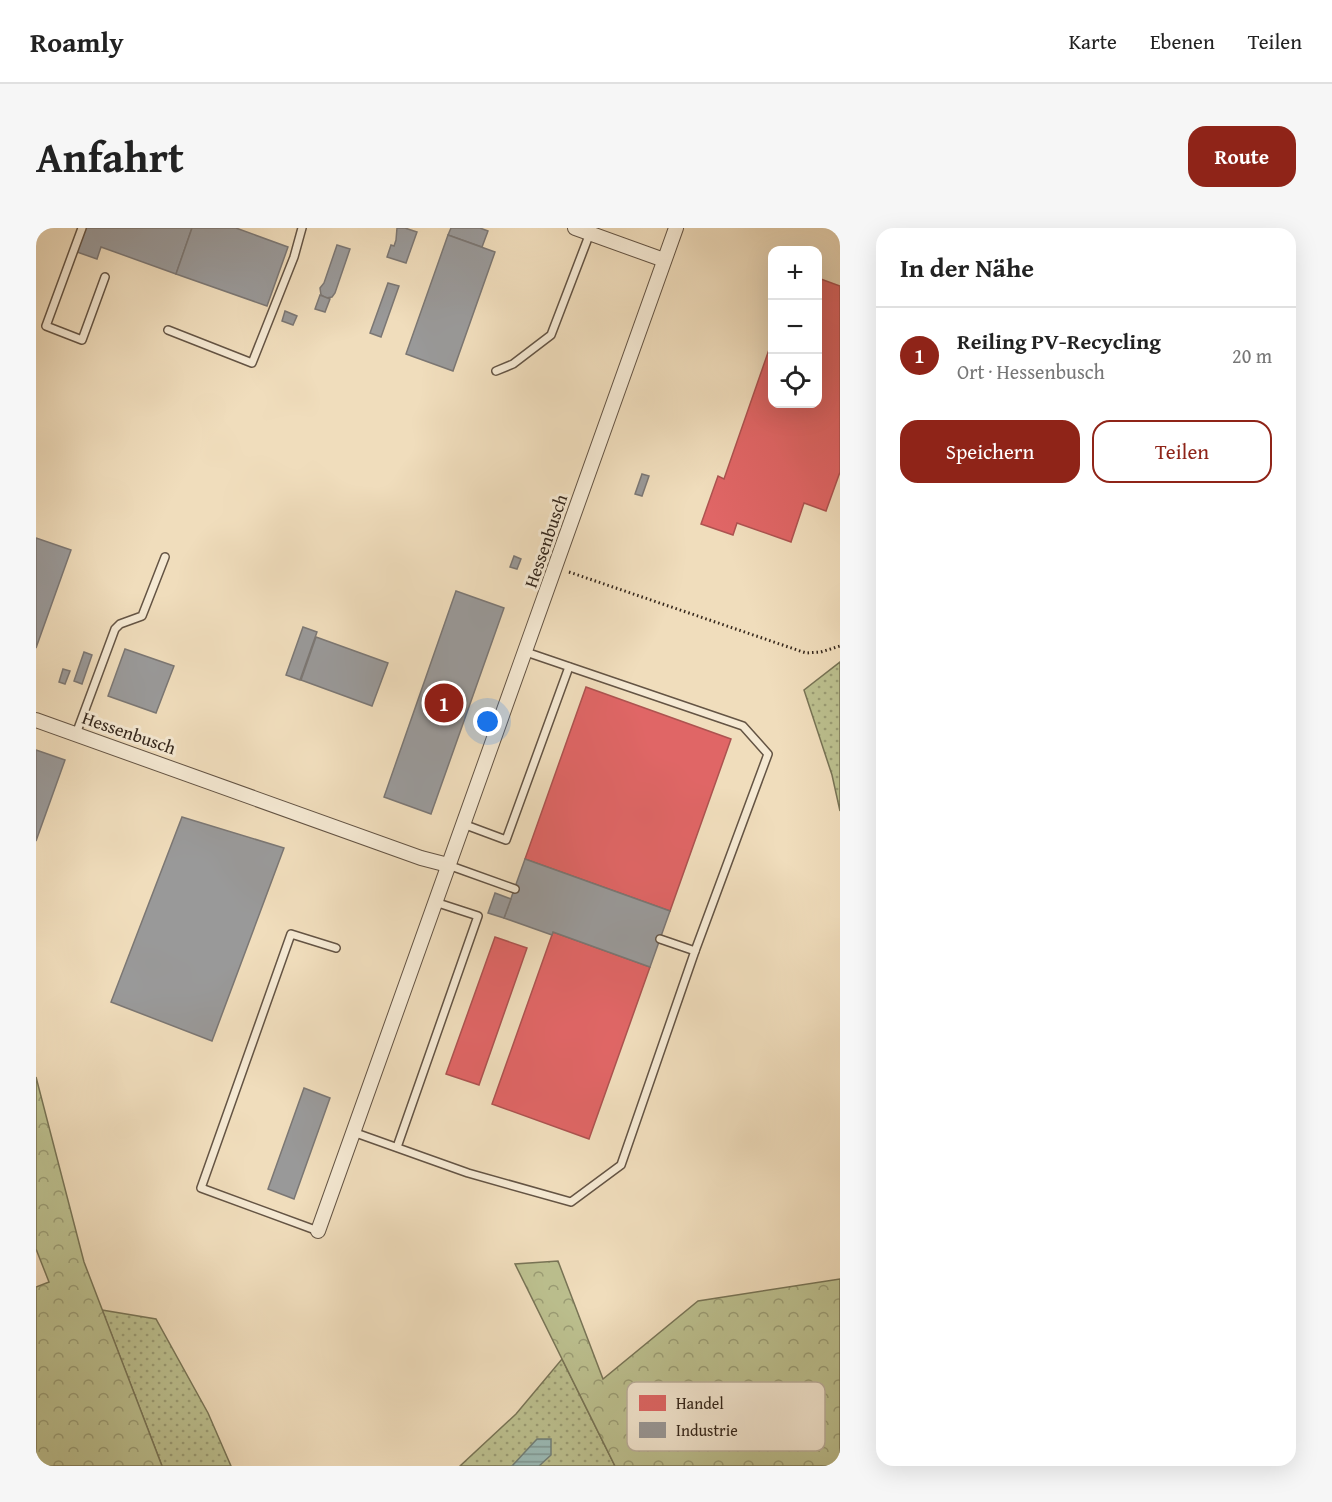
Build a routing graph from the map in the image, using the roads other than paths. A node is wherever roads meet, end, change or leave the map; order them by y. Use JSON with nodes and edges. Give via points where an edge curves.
{"nodes":[{"id":1,"x":82,"y":228,"type":"edge"},
{"id":2,"x":302,"y":228,"type":"edge"},
{"id":3,"x":574,"y":228,"type":"edge"},
{"id":4,"x":676,"y":228,"type":"edge"},
{"id":5,"x":590,"y":233,"type":"junction"},
{"id":6,"x":664,"y":260,"type":"junction"},
{"id":7,"x":105,"y":278,"type":"dead end"},
{"id":8,"x":168,"y":330,"type":"dead end"},
{"id":9,"x":496,"y":371,"type":"dead end"},
{"id":10,"x":165,"y":557,"type":"dead end"},
{"id":11,"x":526,"y":652,"type":"junction"},
{"id":12,"x":569,"y":667,"type":"junction"},
{"id":13,"x":36,"y":720,"type":"edge"},
{"id":14,"x":76,"y":734,"type":"junction"},
{"id":15,"x":463,"y":824,"type":"junction"},
{"id":16,"x":448,"y":865,"type":"junction"},
{"id":17,"x":515,"y":889,"type":"dead end"},
{"id":18,"x":435,"y":902,"type":"junction"},
{"id":19,"x":660,"y":939,"type":"dead end"},
{"id":20,"x":336,"y":948,"type":"dead end"},
{"id":21,"x":695,"y":951,"type":"junction"},
{"id":22,"x":353,"y":1132,"type":"junction"},
{"id":23,"x":397,"y":1147,"type":"junction"},
{"id":24,"x":318,"y":1230,"type":"joint"}],
"edges":[{"from":1,"to":7,"type":"lane","via":[[46,326],[82,340]]},
{"from":2,"to":8,"type":"lane","via":[[252,363]]},
{"from":3,"to":5,"type":"street"},
{"from":4,"to":6,"type":"street","name":"Hessenbusch"},
{"from":5,"to":6,"type":"street"},
{"from":5,"to":9,"type":"lane","via":[[551,335],[513,364]]},
{"from":6,"to":11,"type":"street","name":"Hessenbusch"},
{"from":10,"to":14,"type":"lane","via":[[142,616],[115,628]]},
{"from":11,"to":12,"type":"lane"},
{"from":11,"to":15,"type":"street","name":"Hessenbusch"},
{"from":12,"to":15,"type":"lane","via":[[506,840]]},
{"from":12,"to":21,"type":"lane","via":[[743,726],[768,754]]},
{"from":13,"to":14,"type":"street","name":"Hessenbusch"},
{"from":14,"to":16,"type":"street","name":"Hessenbusch"},
{"from":15,"to":16,"type":"street","name":"Hessenbusch"},
{"from":16,"to":17,"type":"lane"},
{"from":16,"to":18,"type":"street","name":"Hessenbusch"},
{"from":18,"to":22,"type":"street","name":"Hessenbusch"},
{"from":18,"to":23,"type":"lane","via":[[478,916]]},
{"from":19,"to":21,"type":"lane"},
{"from":20,"to":24,"type":"lane","via":[[291,934],[201,1188]]},
{"from":21,"to":23,"type":"lane","via":[[621,1165],[571,1202],[468,1173]]},
{"from":22,"to":23,"type":"lane"},
{"from":22,"to":24,"type":"street","name":"Hessenbusch"}]}
